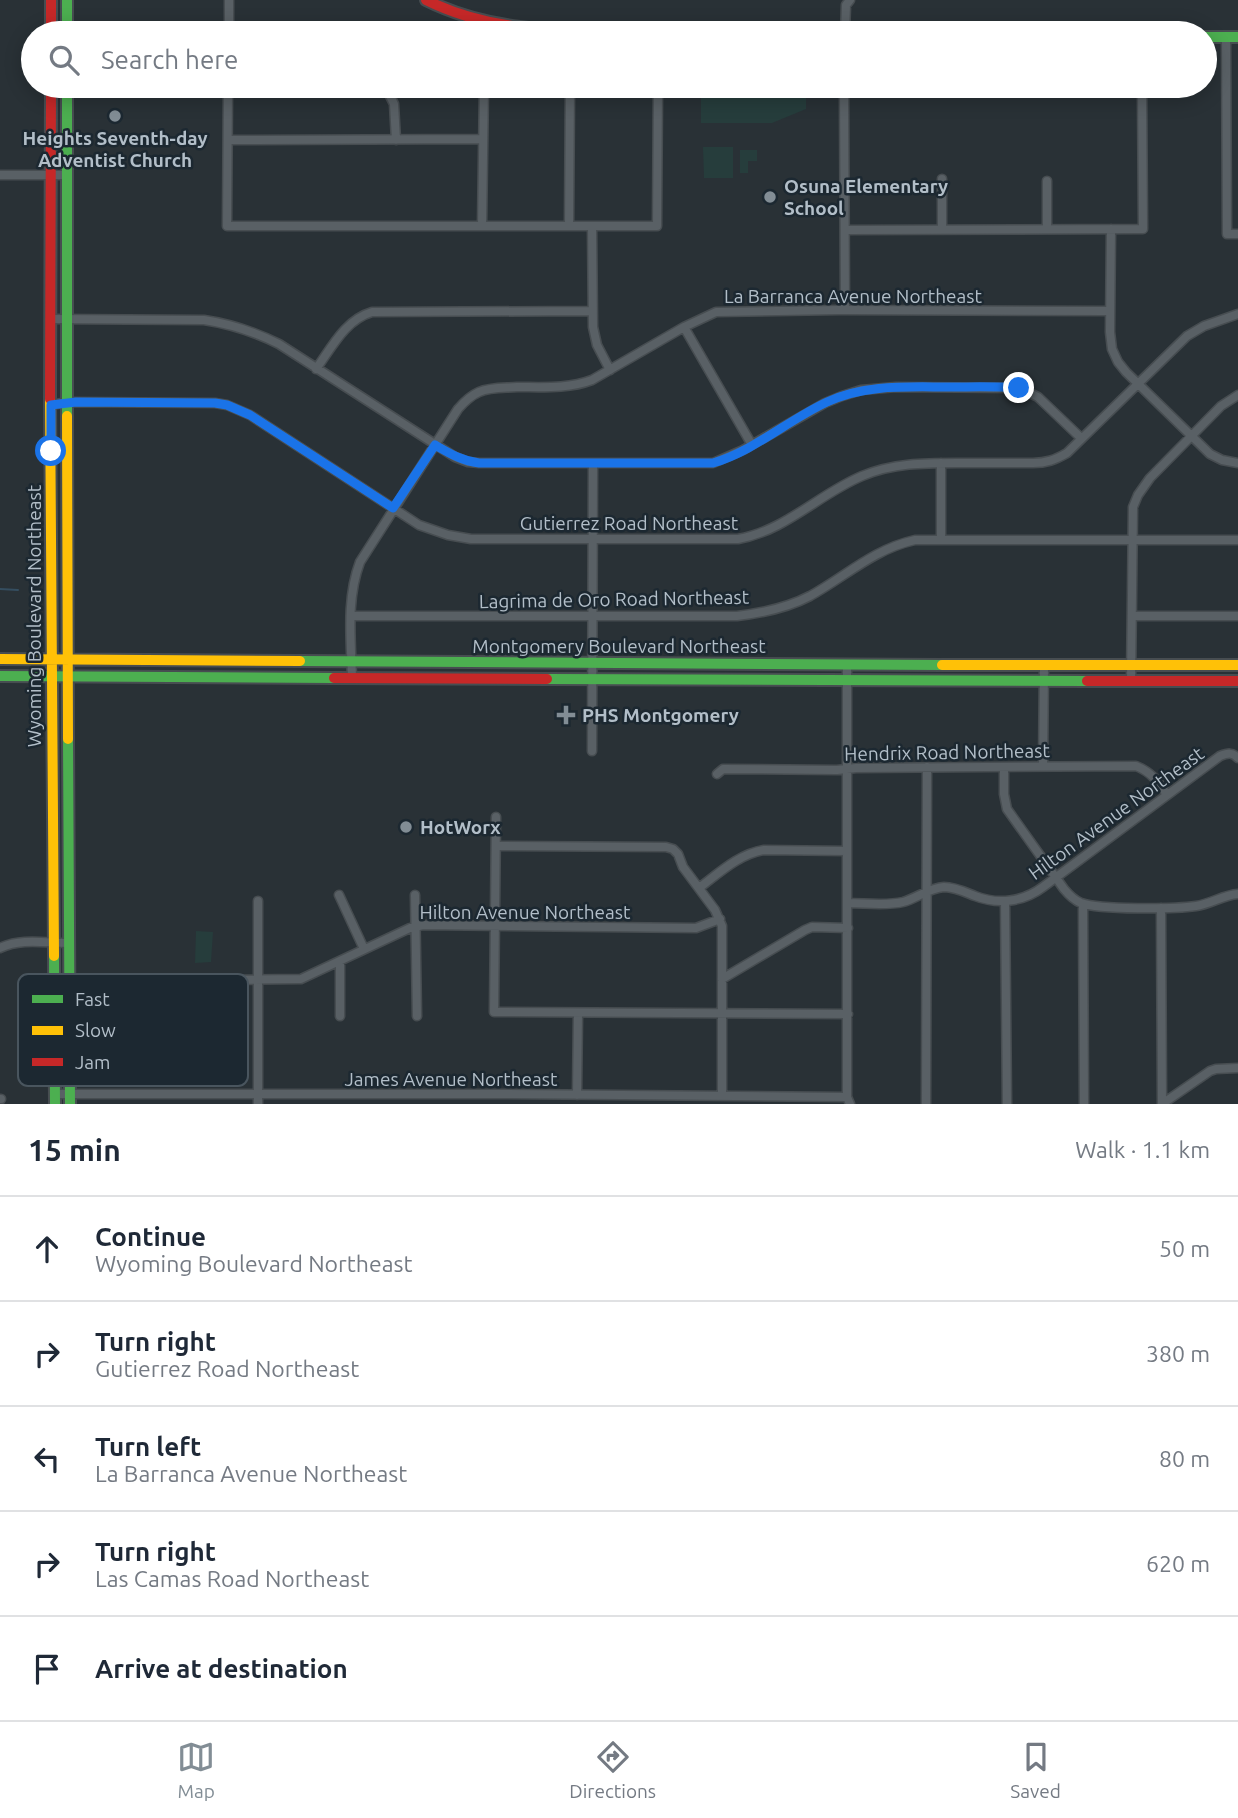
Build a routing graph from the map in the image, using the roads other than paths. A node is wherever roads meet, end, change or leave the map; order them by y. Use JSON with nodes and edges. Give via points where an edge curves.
{"nodes":[{"id":1,"x":51,"y":0,"type":"edge"},
{"id":2,"x":67,"y":0,"type":"edge"},
{"id":3,"x":229,"y":0,"type":"edge"},
{"id":4,"x":426,"y":0,"type":"edge"},
{"id":5,"x":850,"y":0,"type":"edge"},
{"id":6,"x":51,"y":21,"type":"edge"},
{"id":7,"x":67,"y":21,"type":"edge"},
{"id":8,"x":229,"y":21,"type":"edge"},
{"id":9,"x":476,"y":21,"type":"edge"},
{"id":10,"x":845,"y":21,"type":"edge"},
{"id":11,"x":1232,"y":37,"type":"edge"},
{"id":12,"x":51,"y":98,"type":"edge"},
{"id":13,"x":67,"y":98,"type":"edge"},
{"id":14,"x":228,"y":98,"type":"edge"},
{"id":15,"x":391,"y":98,"type":"edge"},
{"id":16,"x":484,"y":98,"type":"edge"},
{"id":17,"x":570,"y":98,"type":"edge"},
{"id":18,"x":658,"y":98,"type":"edge"},
{"id":19,"x":844,"y":98,"type":"edge"},
{"id":20,"x":1142,"y":98,"type":"edge"},
{"id":21,"x":483,"y":139,"type":"junction"},
{"id":22,"x":228,"y":140,"type":"junction"},
{"id":23,"x":396,"y":140,"type":"junction"},
{"id":24,"x":0,"y":175,"type":"edge"},
{"id":25,"x":51,"y":175,"type":"junction"},
{"id":26,"x":66,"y":176,"type":"junction"},
{"id":27,"x":942,"y":179,"type":"dead end"},
{"id":28,"x":1047,"y":181,"type":"dead end"},
{"id":29,"x":482,"y":226,"type":"junction"},
{"id":30,"x":569,"y":226,"type":"junction"},
{"id":31,"x":593,"y":226,"type":"junction"},
{"id":32,"x":942,"y":229,"type":"junction"},
{"id":33,"x":1047,"y":229,"type":"junction"},
{"id":34,"x":1111,"y":229,"type":"junction"},
{"id":35,"x":845,"y":230,"type":"junction"},
{"id":36,"x":1238,"y":234,"type":"edge"},
{"id":37,"x":845,"y":310,"type":"junction"},
{"id":38,"x":593,"y":311,"type":"junction"},
{"id":39,"x":1110,"y":311,"type":"junction"},
{"id":40,"x":1238,"y":314,"type":"edge"},
{"id":41,"x":51,"y":319,"type":"junction"},
{"id":42,"x":67,"y":319,"type":"junction"},
{"id":43,"x":684,"y":327,"type":"junction"},
{"id":44,"x":316,"y":369,"type":"junction"},
{"id":45,"x":610,"y":370,"type":"junction"},
{"id":46,"x":1137,"y":383,"type":"junction"},
{"id":47,"x":1238,"y":395,"type":"edge"},
{"id":48,"x":68,"y":402,"type":"junction"},
{"id":49,"x":51,"y":405,"type":"junction"},
{"id":50,"x":1192,"y":436,"type":"junction"},
{"id":51,"x":1081,"y":438,"type":"junction"},
{"id":52,"x":435,"y":445,"type":"junction"},
{"id":53,"x":752,"y":445,"type":"junction"},
{"id":54,"x":941,"y":463,"type":"junction"},
{"id":55,"x":1238,"y":463,"type":"edge"},
{"id":56,"x":593,"y":464,"type":"junction"},
{"id":57,"x":393,"y":508,"type":"junction"},
{"id":58,"x":942,"y":539,"type":"junction"},
{"id":59,"x":593,"y":540,"type":"junction"},
{"id":60,"x":1132,"y":540,"type":"junction"},
{"id":61,"x":1238,"y":540,"type":"edge"},
{"id":62,"x":351,"y":616,"type":"junction"},
{"id":63,"x":593,"y":616,"type":"junction"},
{"id":64,"x":1132,"y":616,"type":"junction"},
{"id":65,"x":1238,"y":616,"type":"edge"},
{"id":66,"x":0,"y":659,"type":"edge"},
{"id":67,"x":51,"y":659,"type":"junction"},
{"id":68,"x":68,"y":660,"type":"junction"},
{"id":69,"x":352,"y":662,"type":"junction"},
{"id":70,"x":592,"y":664,"type":"junction"},
{"id":71,"x":847,"y":665,"type":"junction"},
{"id":72,"x":1131,"y":665,"type":"junction"},
{"id":73,"x":1238,"y":665,"type":"edge"},
{"id":74,"x":1044,"y":666,"type":"junction"},
{"id":75,"x":0,"y":676,"type":"edge"},
{"id":76,"x":51,"y":677,"type":"junction"},
{"id":77,"x":68,"y":677,"type":"junction"},
{"id":78,"x":352,"y":678,"type":"junction"},
{"id":79,"x":593,"y":679,"type":"junction"},
{"id":80,"x":847,"y":681,"type":"junction"},
{"id":81,"x":1044,"y":681,"type":"junction"},
{"id":82,"x":1132,"y":681,"type":"junction"},
{"id":83,"x":1238,"y":681,"type":"edge"},
{"id":84,"x":592,"y":751,"type":"dead end"},
{"id":85,"x":1238,"y":758,"type":"edge"},
{"id":86,"x":1043,"y":766,"type":"junction"},
{"id":87,"x":927,"y":767,"type":"junction"},
{"id":88,"x":1004,"y":767,"type":"junction"},
{"id":89,"x":846,"y":768,"type":"junction"},
{"id":90,"x":717,"y":774,"type":"dead end"},
{"id":91,"x":1167,"y":795,"type":"junction"},
{"id":92,"x":496,"y":817,"type":"dead end"},
{"id":93,"x":496,"y":846,"type":"junction"},
{"id":94,"x":847,"y":851,"type":"junction"},
{"id":95,"x":1056,"y":877,"type":"junction"},
{"id":96,"x":699,"y":888,"type":"junction"},
{"id":97,"x":927,"y":892,"type":"junction"},
{"id":98,"x":1238,"y":894,"type":"edge"},
{"id":99,"x":339,"y":895,"type":"dead end"},
{"id":100,"x":415,"y":895,"type":"dead end"},
{"id":101,"x":258,"y":901,"type":"dead end"},
{"id":102,"x":1005,"y":901,"type":"junction"},
{"id":103,"x":848,"y":904,"type":"junction"},
{"id":104,"x":1083,"y":904,"type":"junction"},
{"id":105,"x":1161,"y":908,"type":"junction"},
{"id":106,"x":720,"y":919,"type":"junction"},
{"id":107,"x":494,"y":925,"type":"junction"},
{"id":108,"x":416,"y":926,"type":"junction"},
{"id":109,"x":848,"y":928,"type":"junction"},
{"id":110,"x":54,"y":943,"type":"junction"},
{"id":111,"x":68,"y":943,"type":"junction"},
{"id":112,"x":0,"y":948,"type":"edge"},
{"id":113,"x":364,"y":949,"type":"junction"},
{"id":114,"x":340,"y":961,"type":"junction"},
{"id":115,"x":54,"y":974,"type":"edge"},
{"id":116,"x":68,"y":974,"type":"edge"},
{"id":117,"x":248,"y":979,"type":"edge"},
{"id":118,"x":257,"y":979,"type":"junction"},
{"id":119,"x":722,"y":979,"type":"junction"},
{"id":120,"x":578,"y":1013,"type":"junction"},
{"id":121,"x":723,"y":1014,"type":"junction"},
{"id":122,"x":848,"y":1014,"type":"junction"},
{"id":123,"x":340,"y":1016,"type":"dead end"},
{"id":124,"x":417,"y":1016,"type":"dead end"},
{"id":125,"x":1238,"y":1068,"type":"edge"},
{"id":126,"x":118,"y":1094,"type":"junction"},
{"id":127,"x":412,"y":1094,"type":"junction"},
{"id":128,"x":722,"y":1097,"type":"junction"},
{"id":129,"x":582,"y":1098,"type":"edge"},
{"id":130,"x":55,"y":1099,"type":"edge"},
{"id":131,"x":69,"y":1099,"type":"edge"},
{"id":132,"x":258,"y":1099,"type":"edge"},
{"id":133,"x":499,"y":1099,"type":"edge"},
{"id":134,"x":848,"y":1101,"type":"edge"},
{"id":135,"x":118,"y":1104,"type":"edge"},
{"id":136,"x":412,"y":1104,"type":"edge"},
{"id":137,"x":926,"y":1104,"type":"edge"},
{"id":138,"x":1007,"y":1104,"type":"edge"},
{"id":139,"x":1084,"y":1104,"type":"edge"},
{"id":140,"x":1162,"y":1104,"type":"edge"}],
"edges":[{"from":1,"to":6,"type":"main road"},
{"from":2,"to":7,"type":"main road"},
{"from":3,"to":8,"type":"street"},
{"from":4,"to":9,"type":"main road"},
{"from":5,"to":10,"type":"street"},
{"from":11,"to":36,"type":"street","via":[[1227,234]]},
{"from":12,"to":25,"type":"main road","name":"Wyoming Boulevard Northeast"},
{"from":13,"to":26,"type":"main road","name":"Wyoming Boulevard Northeast"},
{"from":14,"to":22,"type":"street"},
{"from":15,"to":23,"type":"street"},
{"from":16,"to":21,"type":"street"},
{"from":17,"to":30,"type":"street"},
{"from":18,"to":31,"type":"street","via":[[657,226]]},
{"from":19,"to":35,"type":"street"},
{"from":20,"to":34,"type":"street","via":[[1143,229]]},
{"from":21,"to":23,"type":"street"},
{"from":21,"to":29,"type":"street"},
{"from":22,"to":23,"type":"street"},
{"from":22,"to":29,"type":"street","via":[[227,226]]},
{"from":24,"to":25,"type":"street"},
{"from":25,"to":26,"type":"street"},
{"from":25,"to":41,"type":"main road","name":"Wyoming Boulevard Northeast"},
{"from":26,"to":42,"type":"main road","name":"Wyoming Boulevard Northeast"},
{"from":27,"to":32,"type":"street"},
{"from":28,"to":33,"type":"street"},
{"from":29,"to":30,"type":"street"},
{"from":30,"to":31,"type":"street"},
{"from":31,"to":38,"type":"street"},
{"from":32,"to":33,"type":"street"},
{"from":32,"to":35,"type":"street"},
{"from":33,"to":34,"type":"street"},
{"from":34,"to":39,"type":"street"},
{"from":35,"to":37,"type":"street"},
{"from":37,"to":39,"type":"street","name":"La Barranca Avenue Northeast"},
{"from":37,"to":43,"type":"street","name":"La Barranca Avenue Northeast","via":[[716,312]]},
{"from":38,"to":44,"type":"street","via":[[372,312],[346,327]]},
{"from":38,"to":45,"type":"street","via":[[597,345]]},
{"from":39,"to":46,"type":"street","via":[[1112,349]]},
{"from":40,"to":46,"type":"street","name":"Gutierrez Road Northeast","via":[[1186,336]]},
{"from":41,"to":42,"type":"street"},
{"from":41,"to":49,"type":"main road","name":"Wyoming Boulevard Northeast"},
{"from":42,"to":44,"type":"street","via":[[223,323],[266,338]]},
{"from":42,"to":48,"type":"main road","name":"Wyoming Boulevard Northeast"},
{"from":43,"to":45,"type":"street","name":"La Barranca Avenue Northeast"},
{"from":43,"to":53,"type":"street"},
{"from":44,"to":52,"type":"street"},
{"from":45,"to":52,"type":"street","name":"La Barranca Avenue Northeast","via":[[569,387],[481,391],[458,409]]},
{"from":46,"to":50,"type":"street"},
{"from":46,"to":51,"type":"street","name":"Gutierrez Road Northeast"},
{"from":47,"to":50,"type":"street"},
{"from":48,"to":49,"type":"street","name":"Gutierrez Road Northeast"},
{"from":48,"to":57,"type":"street","name":"Gutierrez Road Northeast","via":[[227,405],[250,415]]},
{"from":48,"to":68,"type":"main road","name":"Wyoming Boulevard Northeast"},
{"from":49,"to":67,"type":"main road","name":"Wyoming Boulevard Northeast"},
{"from":50,"to":55,"type":"street","via":[[1215,457]]},
{"from":50,"to":60,"type":"street","via":[[1138,495]]},
{"from":51,"to":53,"type":"street","via":[[1038,397],[1019,388],[896,387],[842,396]]},
{"from":51,"to":54,"type":"street","name":"Gutierrez Road Northeast","via":[[1067,453],[1045,463]]},
{"from":52,"to":56,"type":"street","via":[[468,462]]},
{"from":52,"to":57,"type":"street","name":"La Barranca Avenue Northeast"},
{"from":53,"to":56,"type":"street","via":[[713,463]]},
{"from":54,"to":58,"type":"street"},
{"from":54,"to":59,"type":"street","name":"Gutierrez Road Northeast","via":[[892,466],[866,474],[773,529],[750,537]]},
{"from":56,"to":59,"type":"street"},
{"from":57,"to":59,"type":"street","name":"Gutierrez Road Northeast","via":[[419,525],[460,538]]},
{"from":57,"to":62,"type":"street","name":"La Barranca Avenue Northeast","via":[[354,577]]},
{"from":58,"to":60,"type":"street","name":"Lagrima de Oro Road Northeast"},
{"from":58,"to":63,"type":"street","name":"Lagrima de Oro Road Northeast","via":[[890,547],[811,595],[770,611],[737,616]]},
{"from":59,"to":63,"type":"street"},
{"from":60,"to":61,"type":"street","name":"Lagrima de Oro Road Northeast"},
{"from":60,"to":64,"type":"street"},
{"from":62,"to":63,"type":"street","name":"Lagrima de Oro Road Northeast"},
{"from":62,"to":69,"type":"street","name":"La Barranca Avenue Northeast"},
{"from":63,"to":70,"type":"street"},
{"from":64,"to":65,"type":"street"},
{"from":64,"to":72,"type":"street"},
{"from":66,"to":67,"type":"main road","name":"Montgomery Boulevard Northeast"},
{"from":67,"to":68,"type":"main road","name":"Montgomery Boulevard Northeast"},
{"from":67,"to":76,"type":"main road","name":"Wyoming Boulevard Northeast"},
{"from":68,"to":69,"type":"main road","name":"Montgomery Boulevard Northeast"},
{"from":68,"to":77,"type":"main road","name":"Wyoming Boulevard Northeast"},
{"from":69,"to":70,"type":"main road","name":"Montgomery Boulevard Northeast"},
{"from":69,"to":78,"type":"street","name":"La Barranca Avenue Northeast"},
{"from":70,"to":71,"type":"main road","name":"Montgomery Boulevard Northeast"},
{"from":70,"to":79,"type":"street"},
{"from":71,"to":74,"type":"main road","name":"Montgomery Boulevard Northeast"},
{"from":71,"to":80,"type":"street"},
{"from":72,"to":73,"type":"main road","name":"Montgomery Boulevard Northeast"},
{"from":72,"to":74,"type":"main road","name":"Montgomery Boulevard Northeast"},
{"from":72,"to":82,"type":"street"},
{"from":74,"to":81,"type":"street"},
{"from":75,"to":76,"type":"main road","name":"Montgomery Boulevard Northeast"},
{"from":76,"to":77,"type":"main road","name":"Montgomery Boulevard Northeast"},
{"from":76,"to":110,"type":"main road","name":"Wyoming Boulevard Northeast"},
{"from":77,"to":78,"type":"main road","name":"Montgomery Boulevard Northeast"},
{"from":77,"to":111,"type":"main road","name":"Wyoming Boulevard Northeast"},
{"from":78,"to":79,"type":"main road","name":"Montgomery Boulevard Northeast"},
{"from":79,"to":80,"type":"main road","name":"Montgomery Boulevard Northeast"},
{"from":79,"to":84,"type":"street"},
{"from":80,"to":81,"type":"main road","name":"Montgomery Boulevard Northeast"},
{"from":80,"to":89,"type":"street"},
{"from":81,"to":82,"type":"main road","name":"Montgomery Boulevard Northeast"},
{"from":81,"to":86,"type":"street"},
{"from":82,"to":83,"type":"main road","name":"Montgomery Boulevard Northeast"},
{"from":85,"to":91,"type":"street","name":"Hilton Avenue Northeast","via":[[1228,753],[1220,756]]},
{"from":86,"to":88,"type":"street","name":"Hendrix Road Northeast"},
{"from":86,"to":91,"type":"street","name":"Hendrix Road Northeast","via":[[1136,766],[1153,776]]},
{"from":87,"to":88,"type":"street","name":"Hendrix Road Northeast"},
{"from":87,"to":89,"type":"street","name":"Hendrix Road Northeast"},
{"from":87,"to":97,"type":"street"},
{"from":88,"to":95,"type":"street","via":[[1007,809]]},
{"from":89,"to":90,"type":"street","name":"Hendrix Road Northeast","via":[[723,769]]},
{"from":89,"to":94,"type":"street"},
{"from":91,"to":95,"type":"street","name":"Hilton Avenue Northeast"},
{"from":92,"to":93,"type":"street"},
{"from":93,"to":96,"type":"street","via":[[666,847],[673,849]]},
{"from":93,"to":107,"type":"street"},
{"from":94,"to":96,"type":"street","via":[[752,852]]},
{"from":94,"to":103,"type":"street"},
{"from":95,"to":102,"type":"street","name":"Hilton Avenue Northeast","via":[[1035,893]]},
{"from":95,"to":104,"type":"street","via":[[1069,895]]},
{"from":96,"to":106,"type":"street"},
{"from":97,"to":102,"type":"street","name":"Hilton Avenue Northeast","via":[[955,888],[987,900]]},
{"from":97,"to":103,"type":"street","name":"Hilton Avenue Northeast","via":[[897,903]]},
{"from":97,"to":137,"type":"street"},
{"from":98,"to":105,"type":"street","via":[[1195,906]]},
{"from":99,"to":113,"type":"street"},
{"from":100,"to":108,"type":"street"},
{"from":101,"to":118,"type":"street"},
{"from":102,"to":138,"type":"street"},
{"from":103,"to":109,"type":"street"},
{"from":104,"to":105,"type":"street"},
{"from":104,"to":139,"type":"street"},
{"from":105,"to":140,"type":"street"},
{"from":106,"to":107,"type":"street","name":"Hilton Avenue Northeast","via":[[696,928]]},
{"from":106,"to":119,"type":"street"},
{"from":107,"to":108,"type":"street","name":"Hilton Avenue Northeast"},
{"from":107,"to":120,"type":"street","via":[[494,1012]]},
{"from":108,"to":113,"type":"street","name":"Hilton Avenue Northeast"},
{"from":108,"to":124,"type":"street"},
{"from":109,"to":119,"type":"street","via":[[805,929]]},
{"from":109,"to":122,"type":"street"},
{"from":110,"to":111,"type":"street"},
{"from":110,"to":112,"type":"street","via":[[23,942]]},
{"from":110,"to":115,"type":"main road","name":"Wyoming Boulevard Northeast"},
{"from":111,"to":116,"type":"main road","name":"Wyoming Boulevard Northeast"},
{"from":113,"to":114,"type":"street","name":"Hilton Avenue Northeast"},
{"from":114,"to":118,"type":"street","name":"Hilton Avenue Northeast","via":[[301,979]]},
{"from":114,"to":123,"type":"street"},
{"from":117,"to":118,"type":"street","name":"Hilton Avenue Northeast"},
{"from":118,"to":132,"type":"street"},
{"from":119,"to":121,"type":"street"},
{"from":120,"to":121,"type":"street"},
{"from":120,"to":129,"type":"street"},
{"from":121,"to":122,"type":"street"},
{"from":121,"to":128,"type":"street"},
{"from":122,"to":134,"type":"street"},
{"from":125,"to":140,"type":"street","via":[[1216,1069]]},
{"from":126,"to":131,"type":"street","name":"James Avenue Northeast"},
{"from":126,"to":132,"type":"street","name":"James Avenue Northeast"},
{"from":126,"to":135,"type":"street"},
{"from":127,"to":132,"type":"street","name":"James Avenue Northeast"},
{"from":127,"to":133,"type":"street","name":"James Avenue Northeast"},
{"from":127,"to":136,"type":"street"},
{"from":128,"to":129,"type":"street","name":"James Avenue Northeast"},
{"from":128,"to":134,"type":"street","name":"James Avenue Northeast"},
{"from":129,"to":133,"type":"street","name":"James Avenue Northeast"},
{"from":130,"to":131,"type":"street","name":"James Avenue Northeast"}]}
